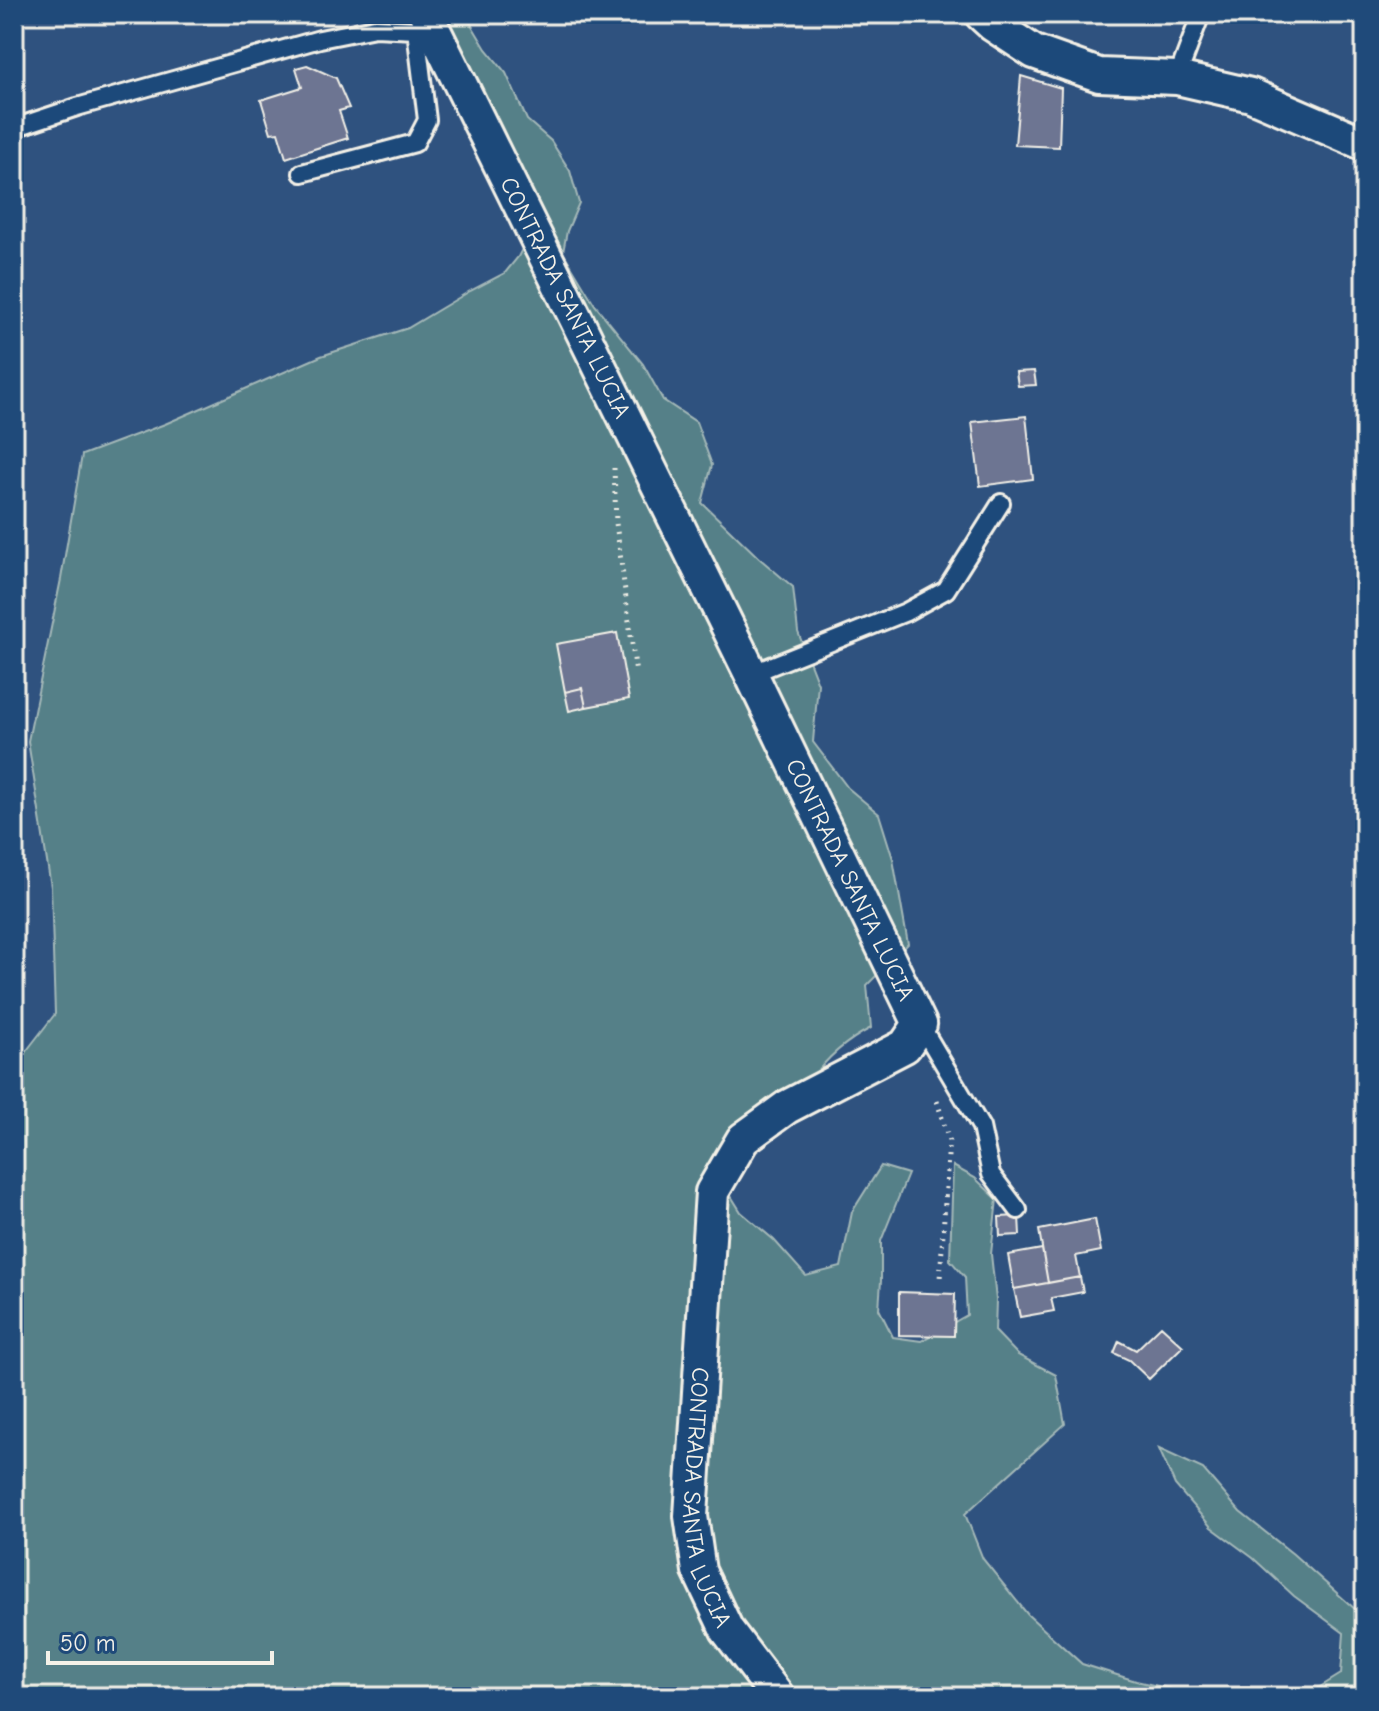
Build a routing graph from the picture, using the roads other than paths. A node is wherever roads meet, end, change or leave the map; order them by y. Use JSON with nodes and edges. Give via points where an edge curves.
{"nodes":[{"id":1,"x":1201,"y":14,"type":"edge"},
{"id":2,"x":993,"y":18,"type":"edge"},
{"id":3,"x":423,"y":22,"type":"edge"},
{"id":4,"x":1177,"y":78,"type":"junction"},
{"id":5,"x":14,"y":128,"type":"edge"},
{"id":6,"x":1365,"y":144,"type":"edge"},
{"id":7,"x":302,"y":173,"type":"dead end"},
{"id":8,"x":1001,"y":503,"type":"dead end"},
{"id":9,"x":751,"y":674,"type":"junction"},
{"id":10,"x":920,"y":1024,"type":"junction"},
{"id":11,"x":1018,"y":1210,"type":"dead end"},
{"id":12,"x":778,"y":1697,"type":"edge"}],
"edges":[{"from":1,"to":4,"type":"lane"},
{"from":2,"to":4,"type":"street","via":[[1034,52],[1099,75]]},
{"from":3,"to":5,"type":"lane","via":[[320,39]]},
{"from":3,"to":7,"type":"lane","via":[[427,120],[415,143]]},
{"from":3,"to":9,"type":"street","name":"CONTRADA SANTA LUCIA"},
{"from":4,"to":6,"type":"street","via":[[1251,95]]},
{"from":8,"to":9,"type":"lane","via":[[946,590],[906,612]]},
{"from":9,"to":10,"type":"street","name":"CONTRADA SANTA LUCIA"},
{"from":10,"to":11,"type":"lane","via":[[981,1127],[991,1174]]},
{"from":10,"to":12,"type":"street","name":"CONTRADA SANTA LUCIA","via":[[905,1046],[787,1107],[743,1139],[712,1192],[691,1516],[699,1571],[727,1630]]}]}
